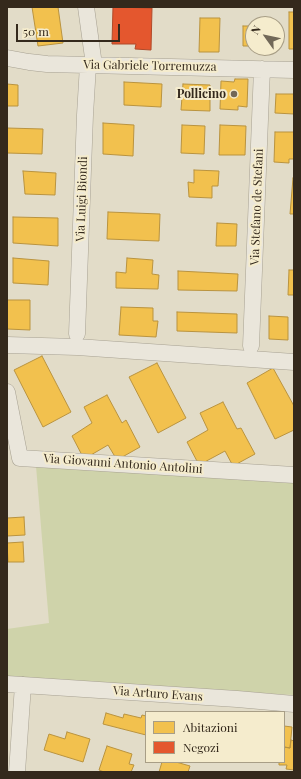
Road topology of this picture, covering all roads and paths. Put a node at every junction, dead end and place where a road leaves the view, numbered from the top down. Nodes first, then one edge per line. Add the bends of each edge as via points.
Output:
1 (86, 7) edge
2 (7, 58) edge
3 (91, 65) junction
4 (262, 69) junction
5 (294, 70) edge
6 (77, 334) dead end
7 (7, 345) edge
8 (251, 346) dead end
9 (294, 362) edge
10 (7, 392) edge
11 (294, 475) edge
12 (15, 684) edge
13 (294, 704) edge
14 (17, 772) edge

1 - 3 street, Via Luigi Biondi
2 - 3 street, Via Gabriele Torremuzza via 37,63
3 - 4 street, Via Gabriele Torremuzza
3 - 6 street, Via Luigi Biondi via 85,115
4 - 5 street, Via Gabriele Torremuzza
4 - 8 street, Via Stefano de Stefani
7 - 9 street via 77,347
10 - 11 street, Via Giovanni Antonio Antolini via 20,458
12 - 13 street, Via Arturo Evans
12 - 14 street

